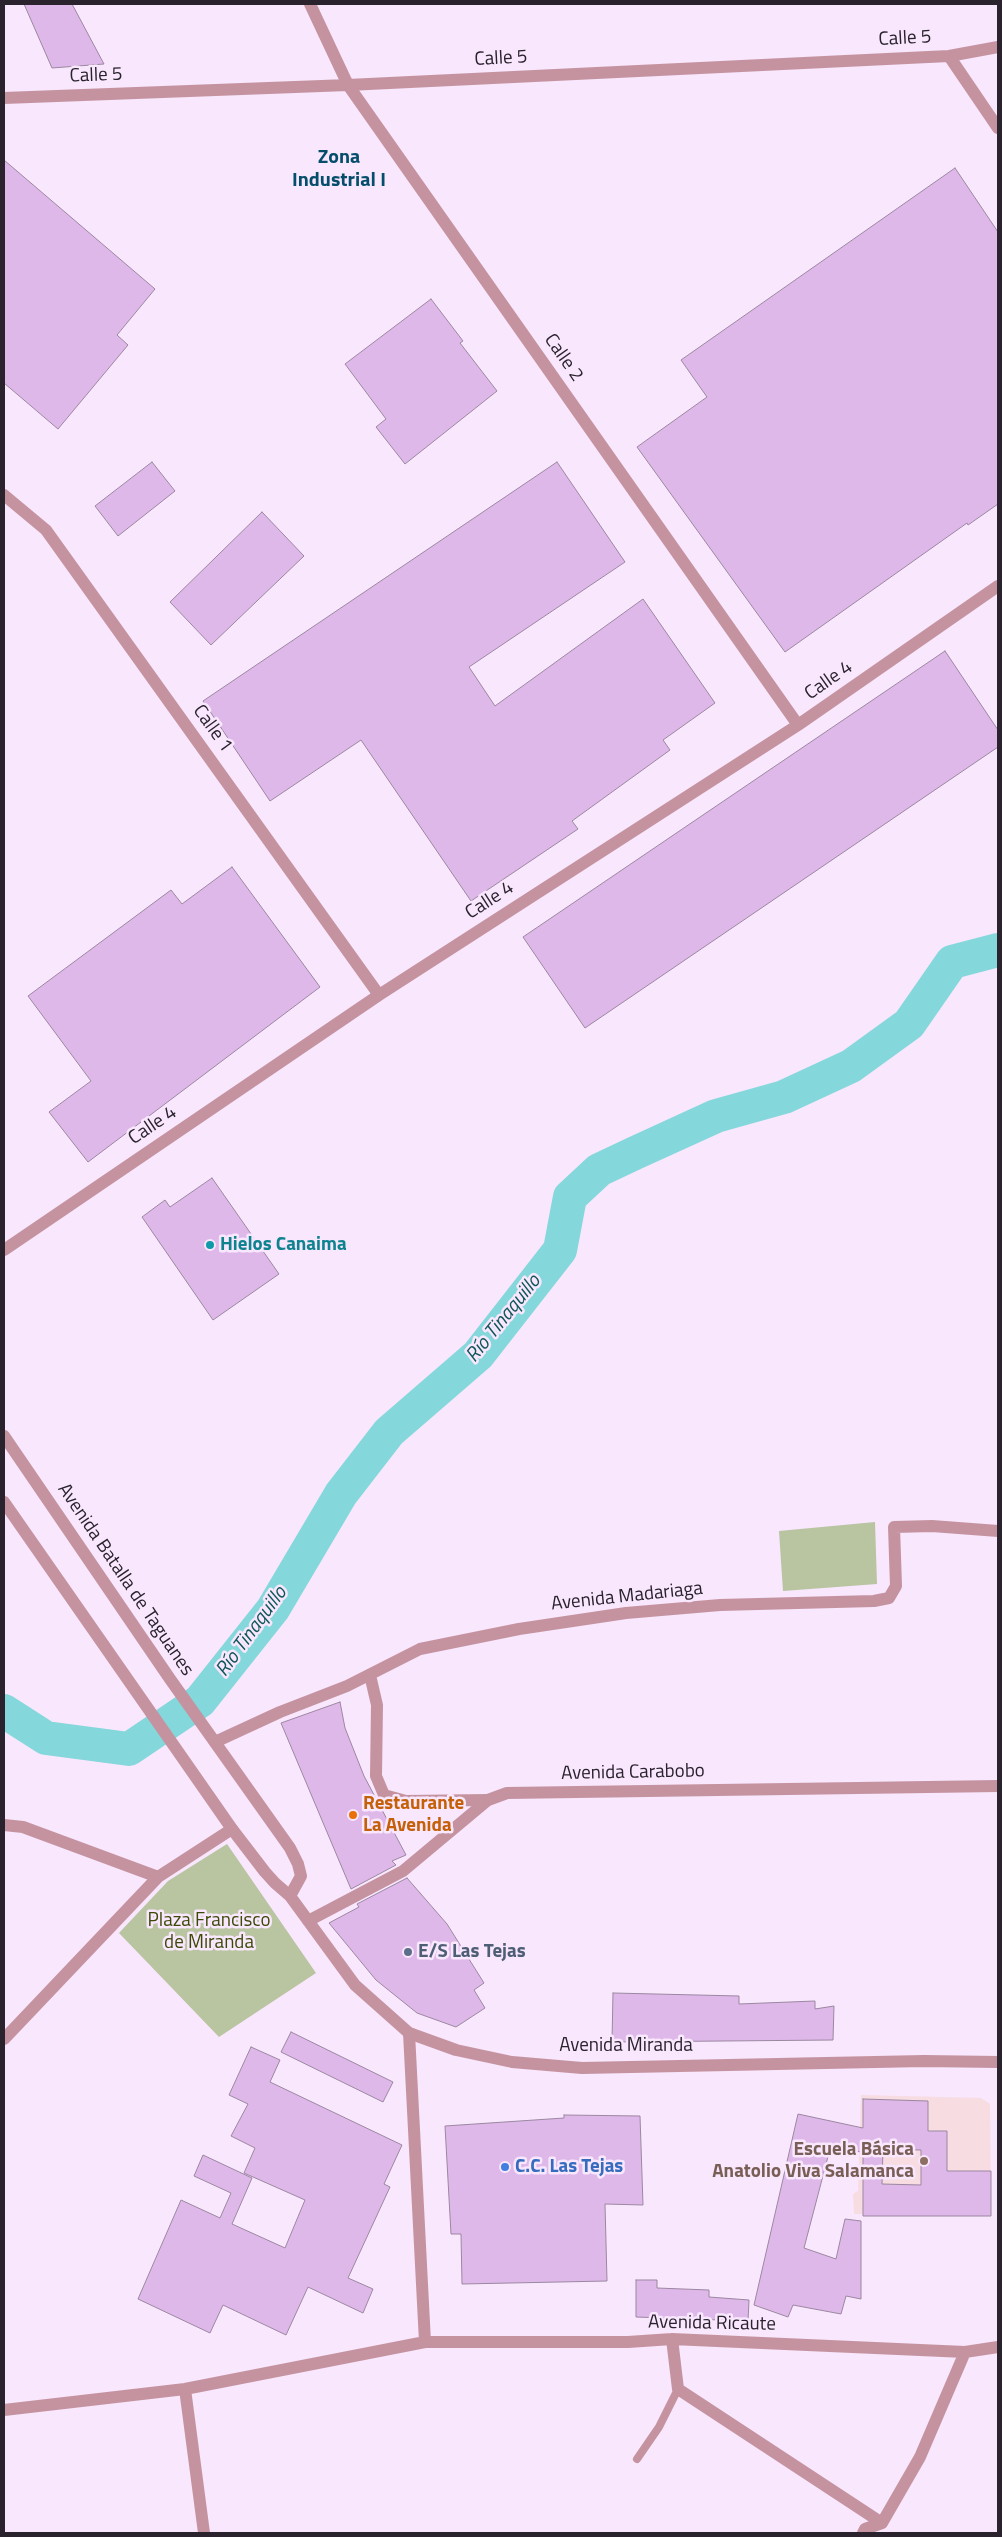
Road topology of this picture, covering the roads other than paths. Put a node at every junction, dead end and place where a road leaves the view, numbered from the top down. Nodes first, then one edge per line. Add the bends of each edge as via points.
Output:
1 (310, 4) edge
2 (998, 47) edge
3 (949, 56) junction
4 (348, 85) junction
5 (4, 98) edge
6 (998, 128) edge
7 (4, 494) edge
8 (998, 586) edge
9 (798, 725) junction
10 (379, 995) junction
11 (4, 1250) edge
12 (4, 1436) edge
13 (4, 1502) edge
14 (998, 1531) edge
15 (370, 1675) junction
16 (215, 1742) junction
17 (998, 1786) edge
18 (488, 1800) junction
19 (4, 1825) edge
20 (232, 1829) junction
21 (158, 1877) junction
22 (290, 1896) junction
23 (308, 1921) junction
24 (409, 2033) junction
25 (4, 2039) edge
26 (998, 2062) edge
27 (672, 2339) junction
28 (425, 2342) junction
29 (998, 2347) edge
30 (965, 2352) junction
31 (185, 2389) junction
32 (678, 2389) junction
33 (4, 2410) edge
34 (637, 2459) dead end
35 (882, 2524) junction
36 (867, 2532) edge
37 (204, 2533) edge

1 - 4 street, Calle 2
2 - 3 street, Calle 5
3 - 4 street, Calle 5
3 - 6 street
4 - 5 street, Calle 5
4 - 9 street, Calle 2
7 - 10 street, Calle 1 via 46,530
8 - 9 street, Calle 4
9 - 10 street, Calle 4
10 - 11 street, Calle 4
12 - 16 street, Avenida Batalla de Taguanes
13 - 20 street
14 - 15 street, Avenida Madariaga via 894,1527 896,1586 889,1598 720,1605 626,1613 519,1629 420,1649
15 - 16 street, Avenida Madariaga
15 - 18 street via 376,1705 376,1776 384,1795 406,1801
16 - 22 street, Avenida Batalla de Taguanes via 298,1864 301,1876
17 - 18 street, Avenida Carabobo via 507,1793
18 - 23 street, Avenida Carabobo via 403,1871
19 - 21 street via 22,1827
20 - 21 street
20 - 22 street via 274,1883
21 - 25 street
22 - 23 street
23 - 24 street, Avenida Miranda via 355,1985
24 - 26 street, Avenida Miranda via 456,2050 512,2062 582,2068 924,2060
24 - 28 street
27 - 28 street, Avenida Ricaute
27 - 30 street, Avenida Ricaute
27 - 32 street
28 - 31 street, Avenida Ricaute
29 - 30 street, Avenida Ricaute
30 - 35 street via 920,2457
31 - 33 street, Avenida Ricaute
31 - 37 street
32 - 34 lane via 659,2427
32 - 35 street
35 - 36 street

